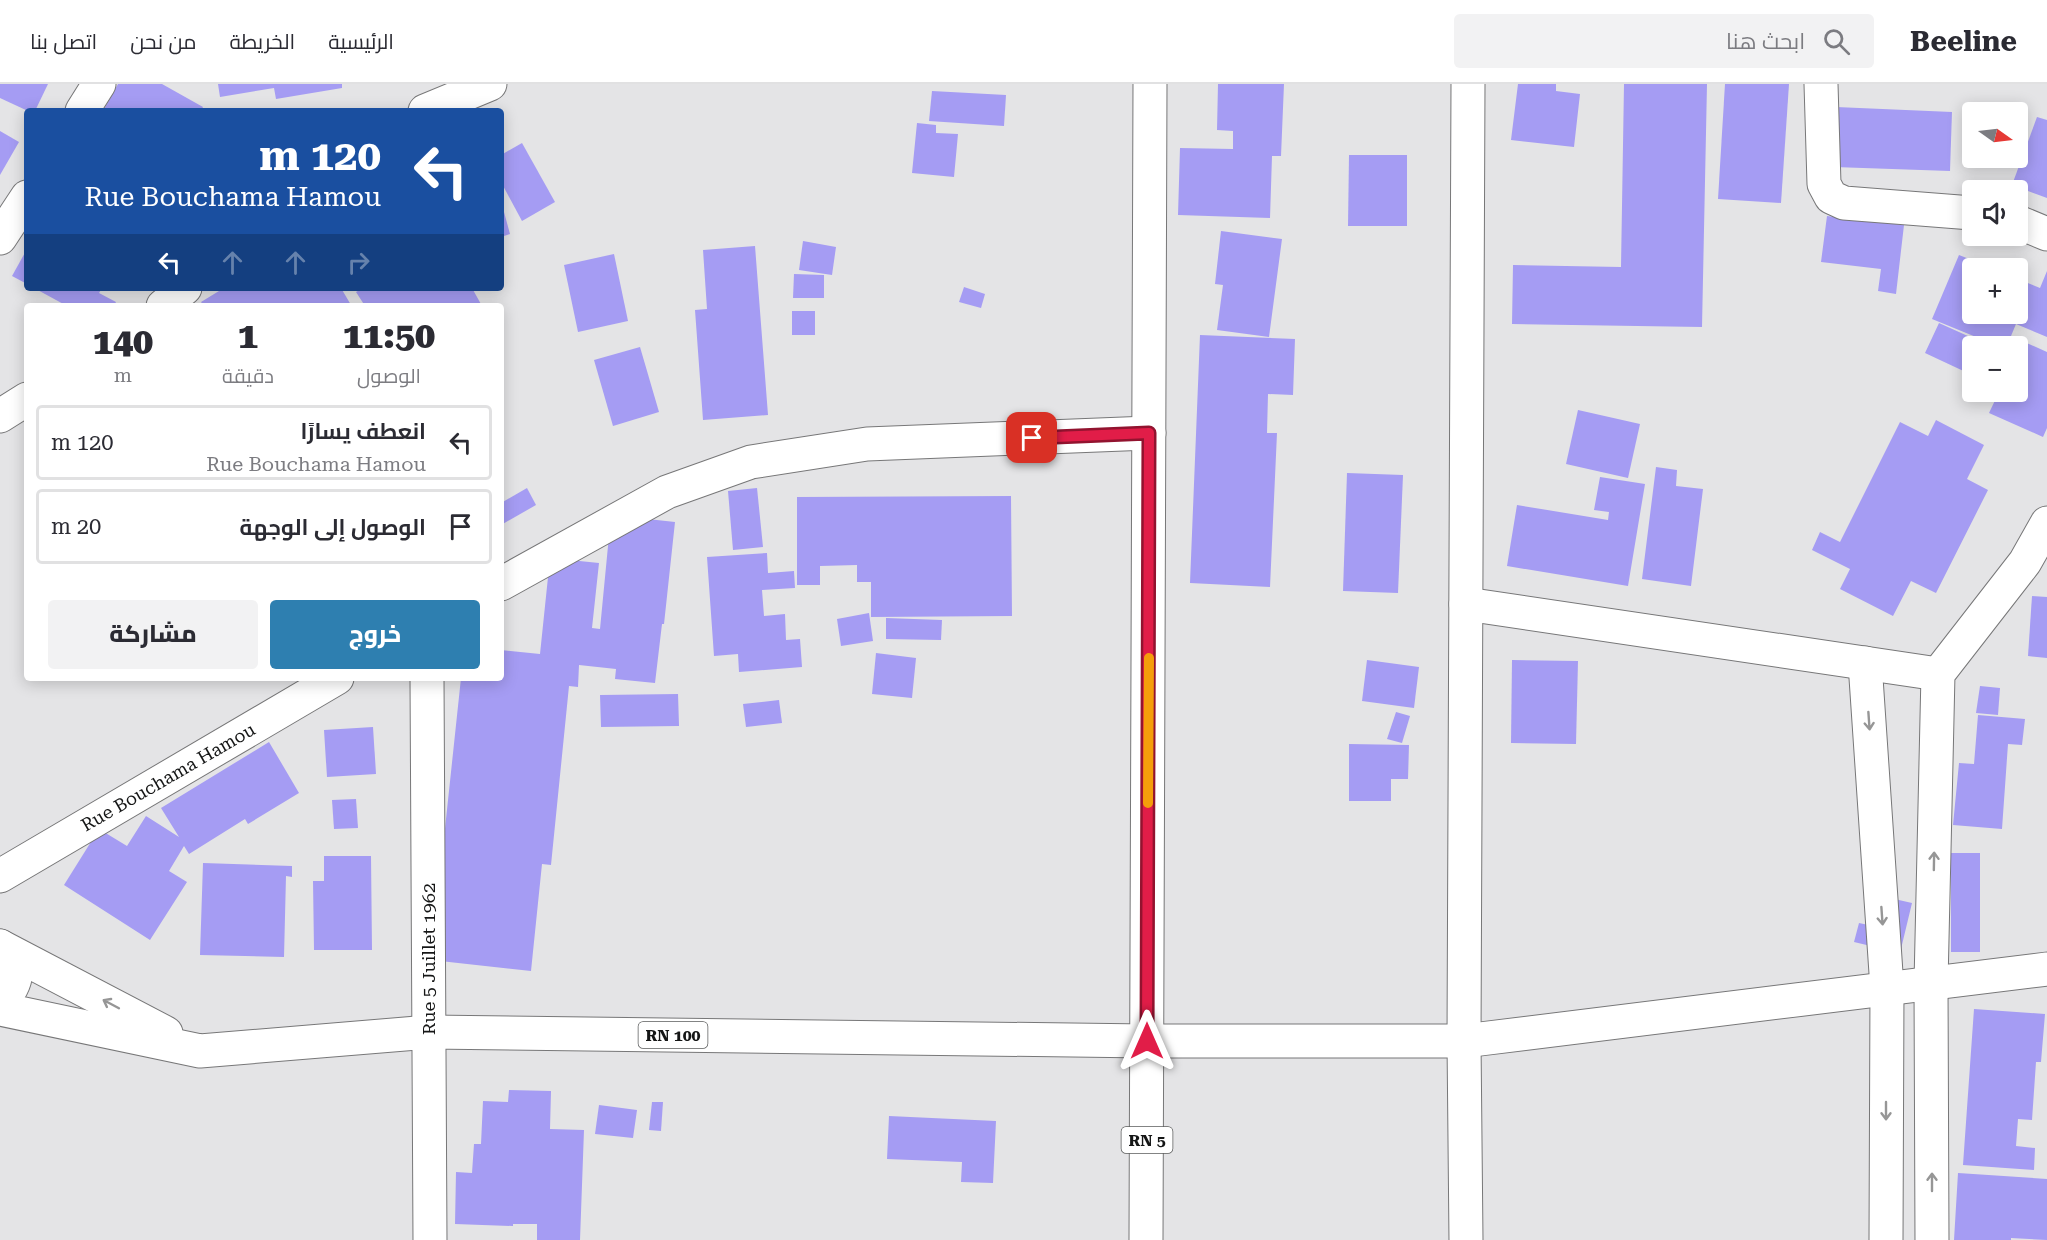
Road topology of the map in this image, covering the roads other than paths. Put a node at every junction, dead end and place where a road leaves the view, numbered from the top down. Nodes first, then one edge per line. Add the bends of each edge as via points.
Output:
1 (99, 84) edge
2 (490, 84) edge
3 (1150, 84) edge
4 (1468, 84) edge
5 (1821, 84) edge
6 (84, 108) edge
7 (431, 108) edge
8 (24, 201) edge
9 (1962, 212) edge
10 (2028, 226) edge
11 (2047, 234) edge
12 (0, 238) edge
13 (181, 291) edge
14 (167, 303) edge
15 (24, 401) edge
16 (0, 416) edge
17 (1149, 433) junction
18 (2047, 523) edge
19 (504, 582) edge
20 (1466, 604) junction
21 (1865, 663) junction
22 (1938, 674) junction
23 (332, 681) edge
24 (427, 681) edge
25 (0, 876) edge
26 (0, 946) edge
27 (2047, 969) edge
28 (1931, 983) junction
29 (1887, 988) junction
30 (0, 1002) edge
31 (0, 1009) edge
32 (429, 1032) junction
33 (1147, 1041) junction
34 (1464, 1041) junction
35 (200, 1051) junction
36 (430, 1240) edge
37 (1146, 1240) edge
38 (1466, 1240) edge
39 (1886, 1240) edge
40 (1932, 1240) edge

1 - 6 street
2 - 7 street
3 - 17 street, RN 5
4 - 20 street
5 - 9 street via 1824,183 1831,197 1844,203
8 - 12 street
10 - 11 street
13 - 14 street
15 - 16 street
17 - 19 street via 867,444 751,462 667,492
17 - 33 street, RN 5
18 - 22 street via 2025,562
20 - 21 street
20 - 34 street
21 - 22 street
21 -> 29 street
28 -> 22 street
23 - 25 street, Rue Bouchama Hamou
24 - 32 street, Rue 5 Juillet 1962
26 - 30 street via 14,959 16,971 11,991
35 -> 26 street
27 - 28 street
28 - 29 street
40 -> 28 street
29 - 34 street
29 -> 39 street
31 - 35 street
32 - 33 street, RN 100
32 - 35 street, RN 100
32 - 36 street, Rue 5 Juillet 1962
33 - 34 street
33 - 37 street, RN 5
34 - 38 street

